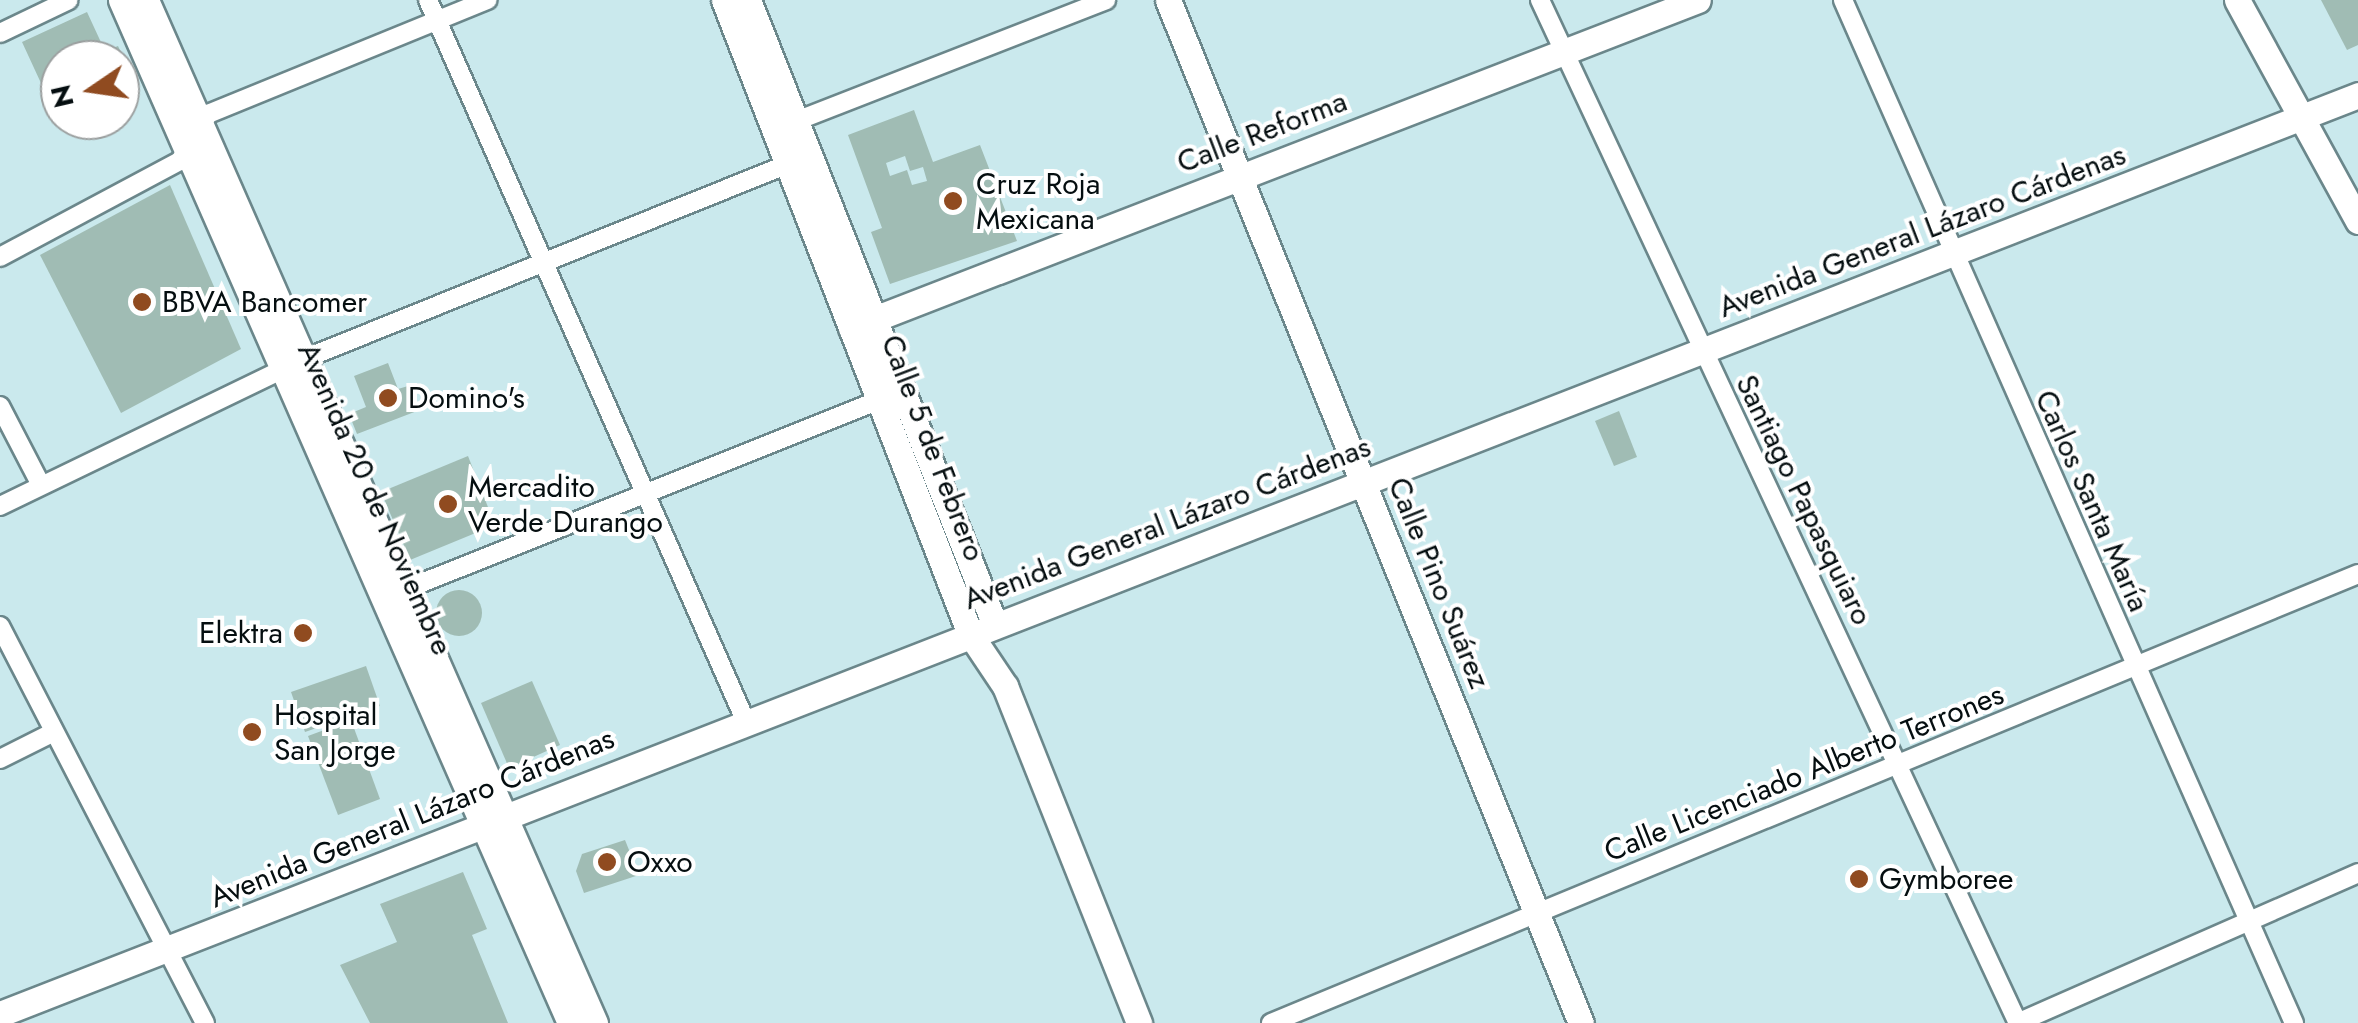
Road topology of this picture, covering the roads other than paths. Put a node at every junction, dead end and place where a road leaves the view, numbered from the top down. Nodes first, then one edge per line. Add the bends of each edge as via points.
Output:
1 (69, 0) edge
2 (120, 0) edge
3 (146, 0) edge
4 (428, 0) edge
5 (488, 0) edge
6 (724, 0) edge
7 (748, 0) edge
8 (1106, 0) edge
9 (1168, 0) edge
10 (1540, 0) edge
11 (1698, 0) edge
12 (1843, 0) edge
13 (2236, 0) edge
14 (437, 20) junction
15 (0, 33) edge
16 (1562, 51) junction
17 (2358, 95) edge
18 (2301, 116) junction
19 (796, 121) junction
20 (199, 122) junction
21 (186, 153) junction
22 (788, 164) junction
23 (1240, 175) junction
24 (2358, 220) edge
25 (1951, 252) junction
26 (0, 257) edge
27 (543, 262) junction
28 (863, 323) junction
29 (1702, 352) junction
30 (293, 364) junction
31 (890, 396) junction
32 (0, 406) edge
33 (1364, 483) junction
34 (41, 485) junction
35 (646, 494) junction
36 (0, 506) edge
37 (2358, 574) edge
38 (404, 590) junction
39 (995, 624) junction
40 (0, 626) edge
41 (970, 634) junction
42 (2135, 666) junction
43 (746, 722) junction
44 (54, 732) junction
45 (0, 759) edge
46 (1899, 764) junction
47 (493, 820) junction
48 (2358, 872) edge
49 (1536, 914) junction
50 (2248, 919) junction
51 (169, 949) junction
52 (0, 1014) edge
53 (206, 1023) edge
54 (570, 1023) edge
55 (595, 1023) edge
56 (1139, 1023) edge
57 (1270, 1023) edge
58 (1581, 1023) edge
59 (2017, 1023) edge
60 (2294, 1023) edge

1 - 15 street
2 - 21 main road, Avenida 20 de Noviembre
3 - 20 main road, Avenida 20 de Noviembre
4 - 14 street
5 - 14 street
6 - 22 main road, Calle 5 de Febrero
7 - 19 main road, Calle 5 de Febrero
8 - 19 street
9 - 23 main road, Calle Pino Suárez
10 - 16 street, Santiago Papasquiaro
11 - 16 main road, Calle Reforma
12 - 25 street, Carlos Santa María
13 - 18 main road
14 - 20 street
14 - 27 street
16 - 23 main road, Calle Reforma
16 - 29 street, Santiago Papasquiaro
17 - 18 main road, Avenida General Lázaro Cárdenas
18 - 24 main road
18 - 25 main road, Avenida General Lázaro Cárdenas
19 - 28 main road, Calle 5 de Febrero
20 - 21 street
20 - 30 main road, Avenida 20 de Noviembre
21 - 26 street
21 - 30 main road, Avenida 20 de Noviembre
22 - 27 street
22 - 28 main road, Calle 5 de Febrero
23 - 28 main road, Calle Reforma
23 - 33 main road, Calle Pino Suárez
25 - 29 main road, Avenida General Lázaro Cárdenas
25 - 42 street, Carlos Santa María
27 - 30 street
27 - 35 street
28 - 31 main road, Calle 5 de Febrero
29 - 33 main road, Avenida General Lázaro Cárdenas
29 - 46 street, Santiago Papasquiaro
30 - 34 street
30 - 38 main road, Avenida 20 de Noviembre
30 - 47 main road, Avenida 20 de Noviembre
31 - 35 street
31 - 39 main road, Calle 5 de Febrero
31 - 41 main road, Calle 5 de Febrero
32 - 34 street
33 - 39 main road, Avenida General Lázaro Cárdenas
33 - 49 main road, Calle Pino Suárez
34 - 36 street
35 - 38 street
35 - 43 street
37 - 42 street, Calle Licenciado Alberto Terrones
38 - 47 main road, Avenida 20 de Noviembre
39 - 41 main road, Avenida General Lázaro Cárdenas
40 - 44 street
41 - 43 main road, Avenida General Lázaro Cárdenas
41 - 56 main road, Calle 5 de Febrero via 1005,686
42 - 46 street, Calle Licenciado Alberto Terrones
42 - 50 street, Carlos Santa María
43 - 47 main road, Avenida General Lázaro Cárdenas
44 - 45 street
44 - 51 street
46 - 49 street, Calle Licenciado Alberto Terrones
46 - 59 street, Santiago Papasquiaro
47 - 51 main road, Avenida General Lázaro Cárdenas
47 - 54 main road, Avenida 20 de Noviembre
47 - 55 main road, Avenida 20 de Noviembre
48 - 50 street
49 - 57 street, Calle Licenciado Alberto Terrones
49 - 58 main road, Calle Pino Suárez
50 - 59 street
50 - 60 street, Carlos Santa María
51 - 52 main road, Avenida General Lázaro Cárdenas
51 - 53 street

